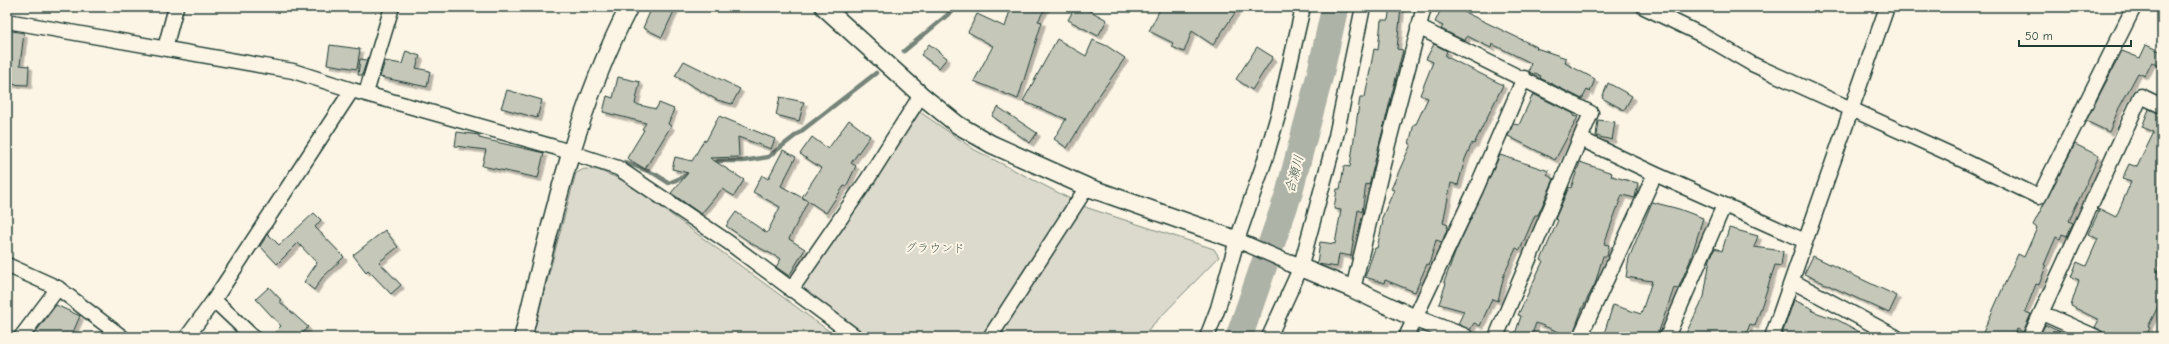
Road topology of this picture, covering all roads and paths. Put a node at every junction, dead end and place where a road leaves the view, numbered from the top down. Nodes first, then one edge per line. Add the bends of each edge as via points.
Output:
1 (176, 7) edge
2 (392, 7) edge
3 (629, 7) edge
4 (824, 7) edge
5 (1303, 7) edge
6 (1363, 7) edge
7 (1424, 7) edge
8 (1644, 7) edge
9 (1887, 7) edge
10 (2134, 7) edge
11 (7, 21) edge
12 (1418, 27) junction
13 (165, 48) junction
14 (1524, 78) junction
15 (359, 91) junction
16 (921, 95) junction
17 (2162, 106) edge
18 (1852, 109) junction
19 (1581, 139) junction
20 (571, 154) junction
21 (1655, 174) junction
22 (1087, 187) junction
23 (1724, 205) junction
24 (1237, 240) junction
25 (1805, 241) junction
26 (7, 265) edge
27 (1295, 266) junction
28 (1792, 281) junction
29 (58, 288) junction
30 (1353, 289) junction
31 (791, 290) junction
32 (214, 300) junction
33 (2042, 313) junction
34 (1414, 318) junction
35 (21, 337) edge
36 (122, 337) edge
37 (187, 337) edge
38 (253, 337) edge
39 (523, 337) edge
40 (856, 337) edge
41 (990, 337) edge
42 (1207, 337) edge
43 (1269, 337) edge
44 (1406, 337) edge
45 (1464, 337) edge
46 (1496, 337) edge
47 (1580, 337) edge
48 (1667, 337) edge
49 (1772, 337) edge
50 (1896, 337) edge
51 (2030, 337) edge
52 (2096, 337) edge

1 - 13 street
2 - 15 street
3 - 20 street via 609,45
4 - 16 street
5 - 24 street via 1279,112
6 - 27 street via 1336,136
7 - 12 street
8 - 18 street via 1702,35 1752,64
9 - 18 street
10 - 18 street via 2039,197
11 - 13 street
12 - 14 street
12 - 30 street
13 - 15 street via 293,71
14 - 19 street via 1591,113
14 - 34 street via 1476,189
15 - 20 street
15 - 32 street
16 - 22 street via 958,125 991,144
16 - 31 street via 867,180
17 - 33 street via 2141,96
18 - 25 street
19 - 21 street
19 - 46 street
20 - 31 street via 618,168 728,242
20 - 39 street
21 - 23 street
21 - 47 street
22 - 24 street
22 - 41 street
23 - 25 street
23 - 48 street
24 - 27 street
24 - 42 street
25 - 28 street
26 - 29 street
27 - 30 street
27 - 43 street
28 - 49 street
28 - 50 street
29 - 35 street
29 - 36 street
30 - 34 street
31 - 40 street
32 - 37 street
32 - 38 street
33 - 51 street
33 - 52 street
34 - 44 street
34 - 45 street

